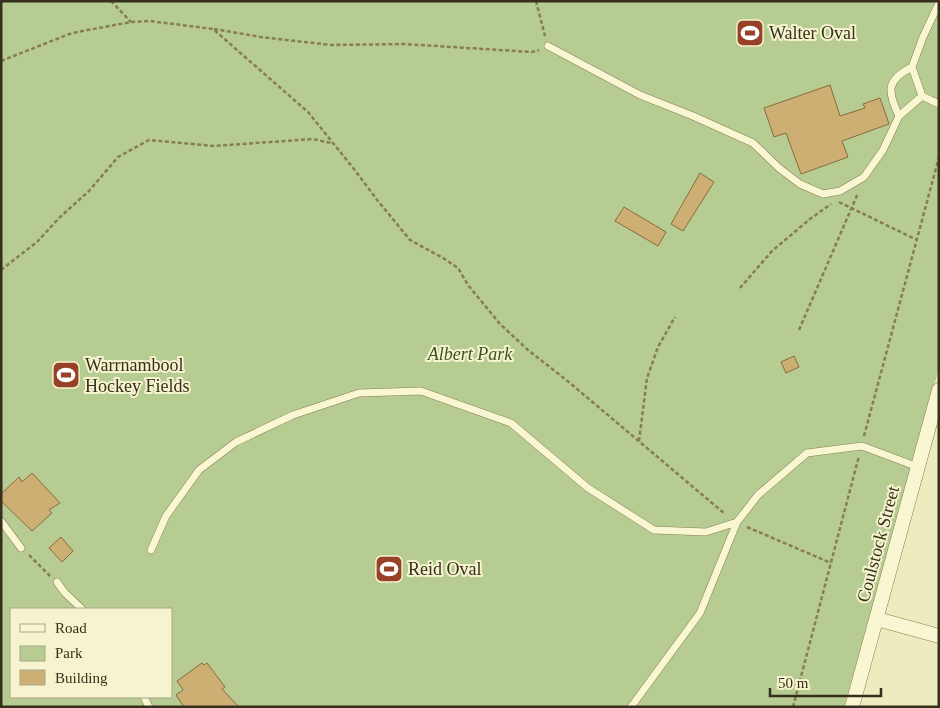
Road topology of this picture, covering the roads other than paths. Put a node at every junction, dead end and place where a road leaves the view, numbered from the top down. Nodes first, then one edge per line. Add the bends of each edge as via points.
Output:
1 (939, 3) edge
2 (548, 46) road end
3 (912, 66) junction
4 (922, 96) junction
5 (939, 104) edge
6 (900, 116) junction
7 (939, 390) edge
8 (918, 467) junction
9 (1, 521) edge
10 (737, 522) junction
11 (21, 548) road end
12 (151, 550) dead end
13 (57, 582) road end
14 (81, 608) edge
15 (877, 619) junction
16 (939, 636) edge
17 (631, 707) edge
18 (852, 707) edge

1 - 3 lane
2 - 6 lane via 640,95 754,143 800,184 823,194 840,191 864,177 883,150
3 - 4 lane
3 - 6 lane via 901,72 891,86 893,102
4 - 5 lane
4 - 6 lane
7 - 8 street, Coulstock Street
8 - 10 lane via 862,446 807,453 758,495
8 - 15 street, Coulstock Street
9 - 11 lane
10 - 12 lane via 706,532 654,530 588,488 511,423 421,391 359,393 292,415 236,442 199,470 166,516
10 - 17 lane via 700,613
13 - 14 lane
15 - 16 street
15 - 18 street, Coulstock Street

